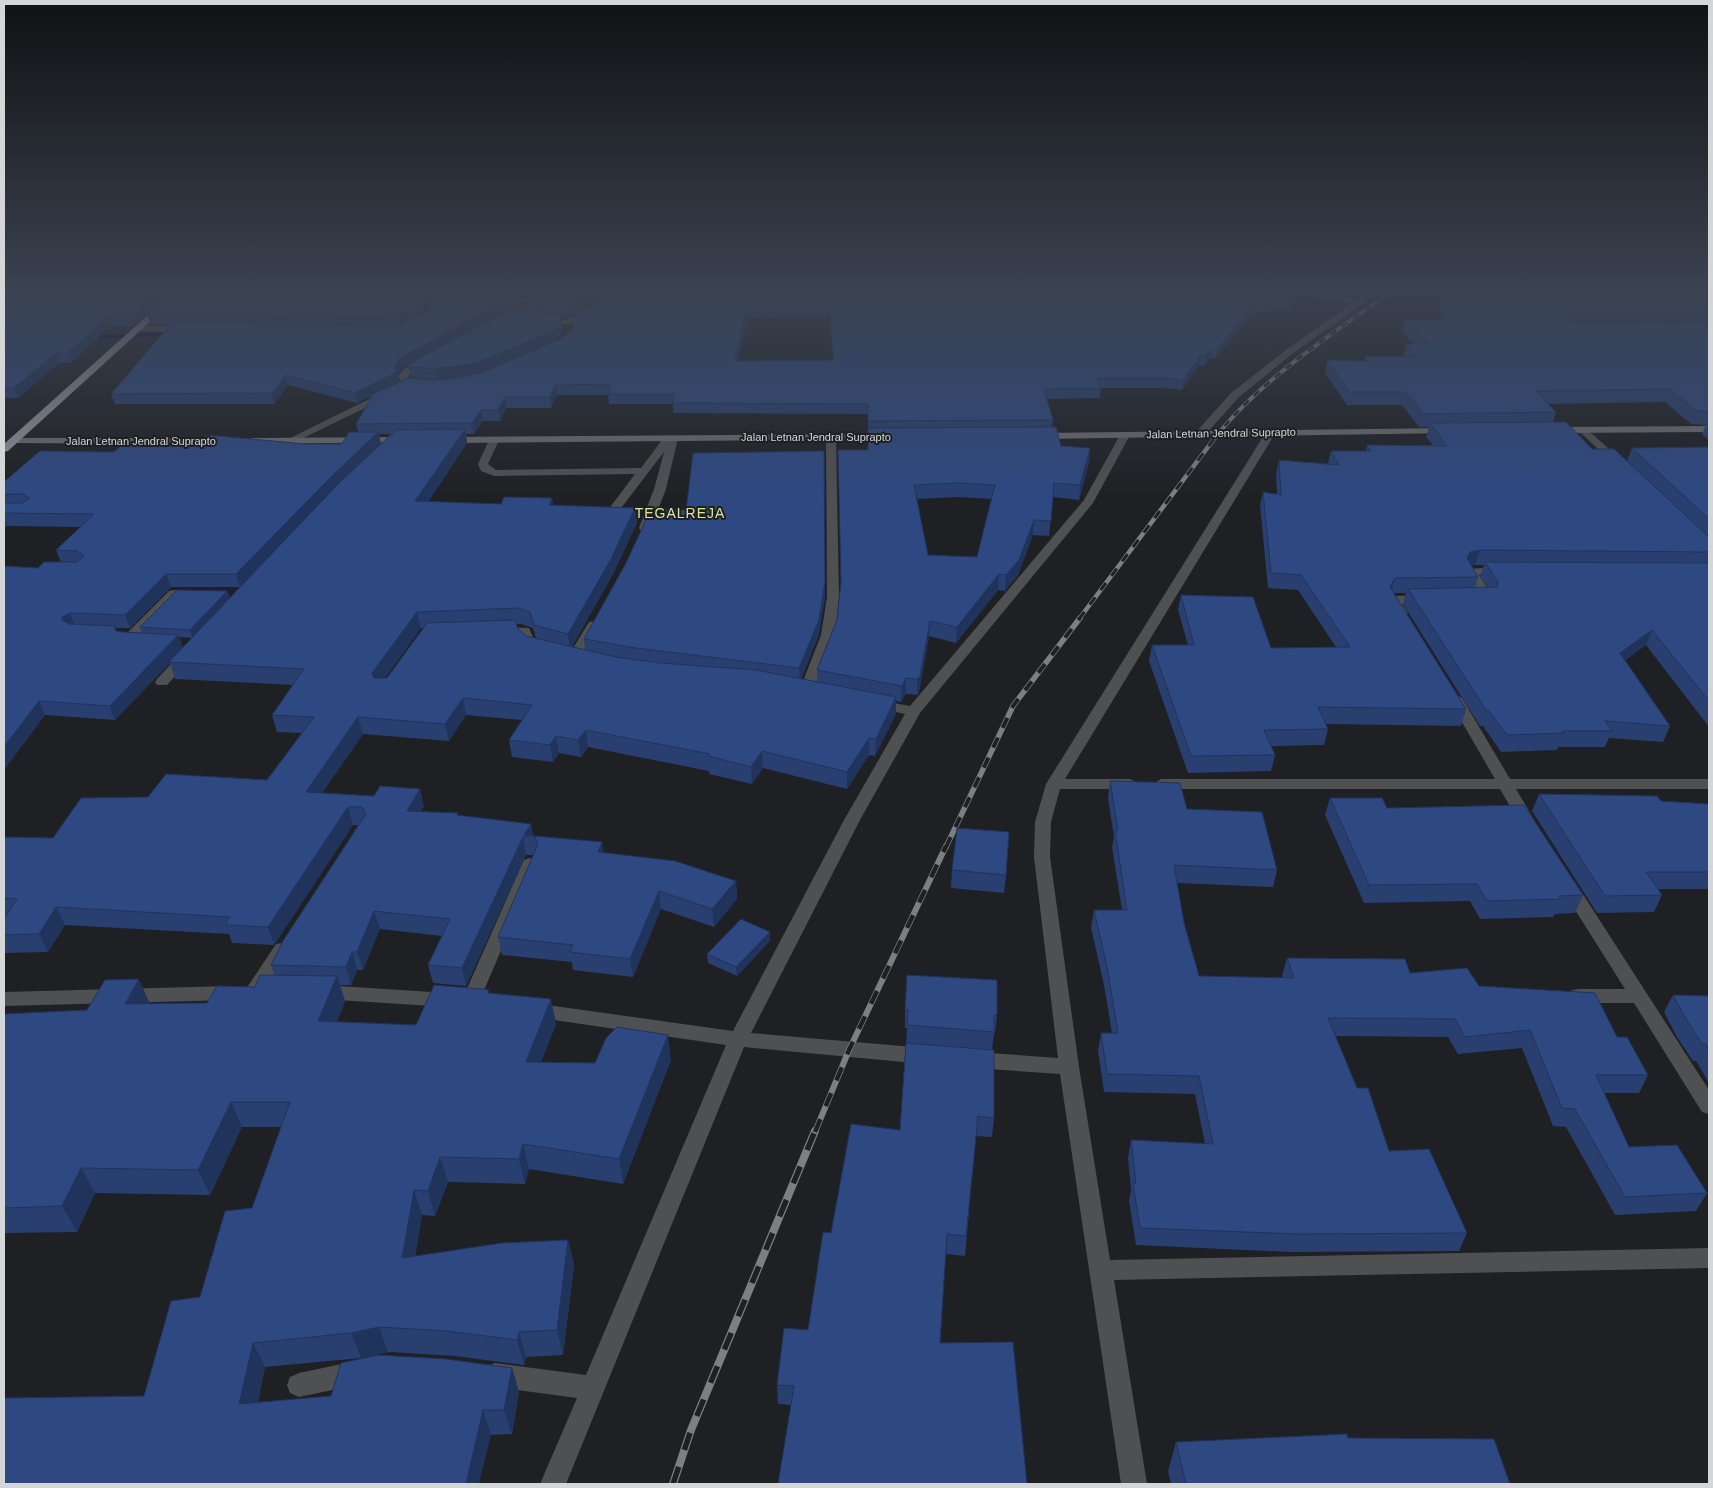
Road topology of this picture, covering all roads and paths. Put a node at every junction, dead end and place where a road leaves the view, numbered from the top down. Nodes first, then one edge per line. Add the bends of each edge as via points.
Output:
1 (103, 359) edge
2 (428, 359) edge
3 (1279, 359) edge
4 (1709, 429) edge
5 (1545, 430) edge
6 (1584, 430) junction
7 (1457, 431) edge
8 (1271, 432) junction
9 (1200, 434) junction
10 (899, 436) edge
11 (1027, 436) edge
12 (1126, 436) junction
13 (830, 437) junction
14 (671, 438) junction
15 (394, 440) junction
16 (414, 440) edge
17 (434, 440) edge
18 (494, 440) junction
19 (8, 441) edge
20 (289, 441) junction
21 (4, 449) edge
22 (383, 451) edge
23 (1626, 469) edge
24 (645, 471) junction
25 (611, 514) edge
26 (641, 538) edge
27 (1514, 571) edge
28 (186, 592) edge
29 (1440, 599) edge
30 (1466, 599) edge
31 (599, 617) edge
32 (1408, 625) edge
33 (486, 631) edge
34 (113, 633) edge
35 (132, 634) junction
36 (154, 642) edge
37 (192, 650) edge
38 (162, 682) dead end
39 (790, 686) edge
40 (1448, 687) edge
41 (866, 701) edge
42 (914, 711) junction
43 (1503, 783) junction
44 (1054, 784) junction
45 (1709, 784) edge
46 (1540, 840) edge
47 (532, 861) edge
48 (1560, 873) edge
49 (292, 935) edge
50 (301, 992) edge
51 (1559, 996) edge
52 (1638, 996) junction
53 (4, 999) edge
54 (517, 1008) edge
55 (738, 1039) junction
56 (1068, 1067) junction
57 (1709, 1106) edge
58 (1709, 1258) edge
59 (1100, 1270) junction
60 (379, 1368) edge
61 (475, 1373) edge
62 (299, 1385) dead end
63 (593, 1388) junction
64 (553, 1484) edge
65 (1134, 1484) edge

1 - 19 highway
2 - 20 street via 403,376 404,380 414,384
3 - 9 street via 1234,395
4 - 6 main road
5 - 6 main road
6 - 23 street
7 - 8 main road, Jalan Letnan Jendral Suprapto
8 - 9 main road, Jalan Letnan Jendral Suprapto
8 - 44 street
9 - 12 main road, Jalan Letnan Jendral Suprapto
10 - 13 main road, Jalan Letnan Jendral Suprapto
11 - 12 main road, Jalan Letnan Jendral Suprapto
12 - 42 street via 1089,500
13 - 14 main road, Jalan Letnan Jendral Suprapto
13 - 39 street via 834,597 828,635 812,690
14 - 18 main road, Jalan Letnan Jendral Suprapto
14 - 24 street
14 - 26 street via 660,489
15 - 16 main road, Jalan Letnan Jendral Suprapto
15 - 20 main road, Jalan Letnan Jendral Suprapto
15 - 22 street
17 - 18 main road, Jalan Letnan Jendral Suprapto
18 - 24 street via 483,464 484,469 494,473
19 - 20 main road, Jalan Letnan Jendral Suprapto
19 - 21 highway
24 - 25 street
27 - 30 street via 1470,572 1486,598
28 - 35 street via 176,592
29 - 32 street via 1394,600
31 - 33 street via 581,660 529,644 524,631
34 - 35 street
35 - 36 street via 128,640
37 - 38 street
40 - 43 street
41 - 42 street
42 - 55 street via 852,820
43 - 44 street
43 - 45 street
43 - 46 street
44 - 56 street via 1043,822 1042,857
47 - 50 street via 479,1004 391,995
48 - 52 street
49 - 53 street via 264,992
51 - 52 street
52 - 57 street
54 - 55 street
55 - 56 street
55 - 63 street
56 - 59 street
58 - 59 street
59 - 65 street
60 - 62 street
61 - 63 street
63 - 64 street

